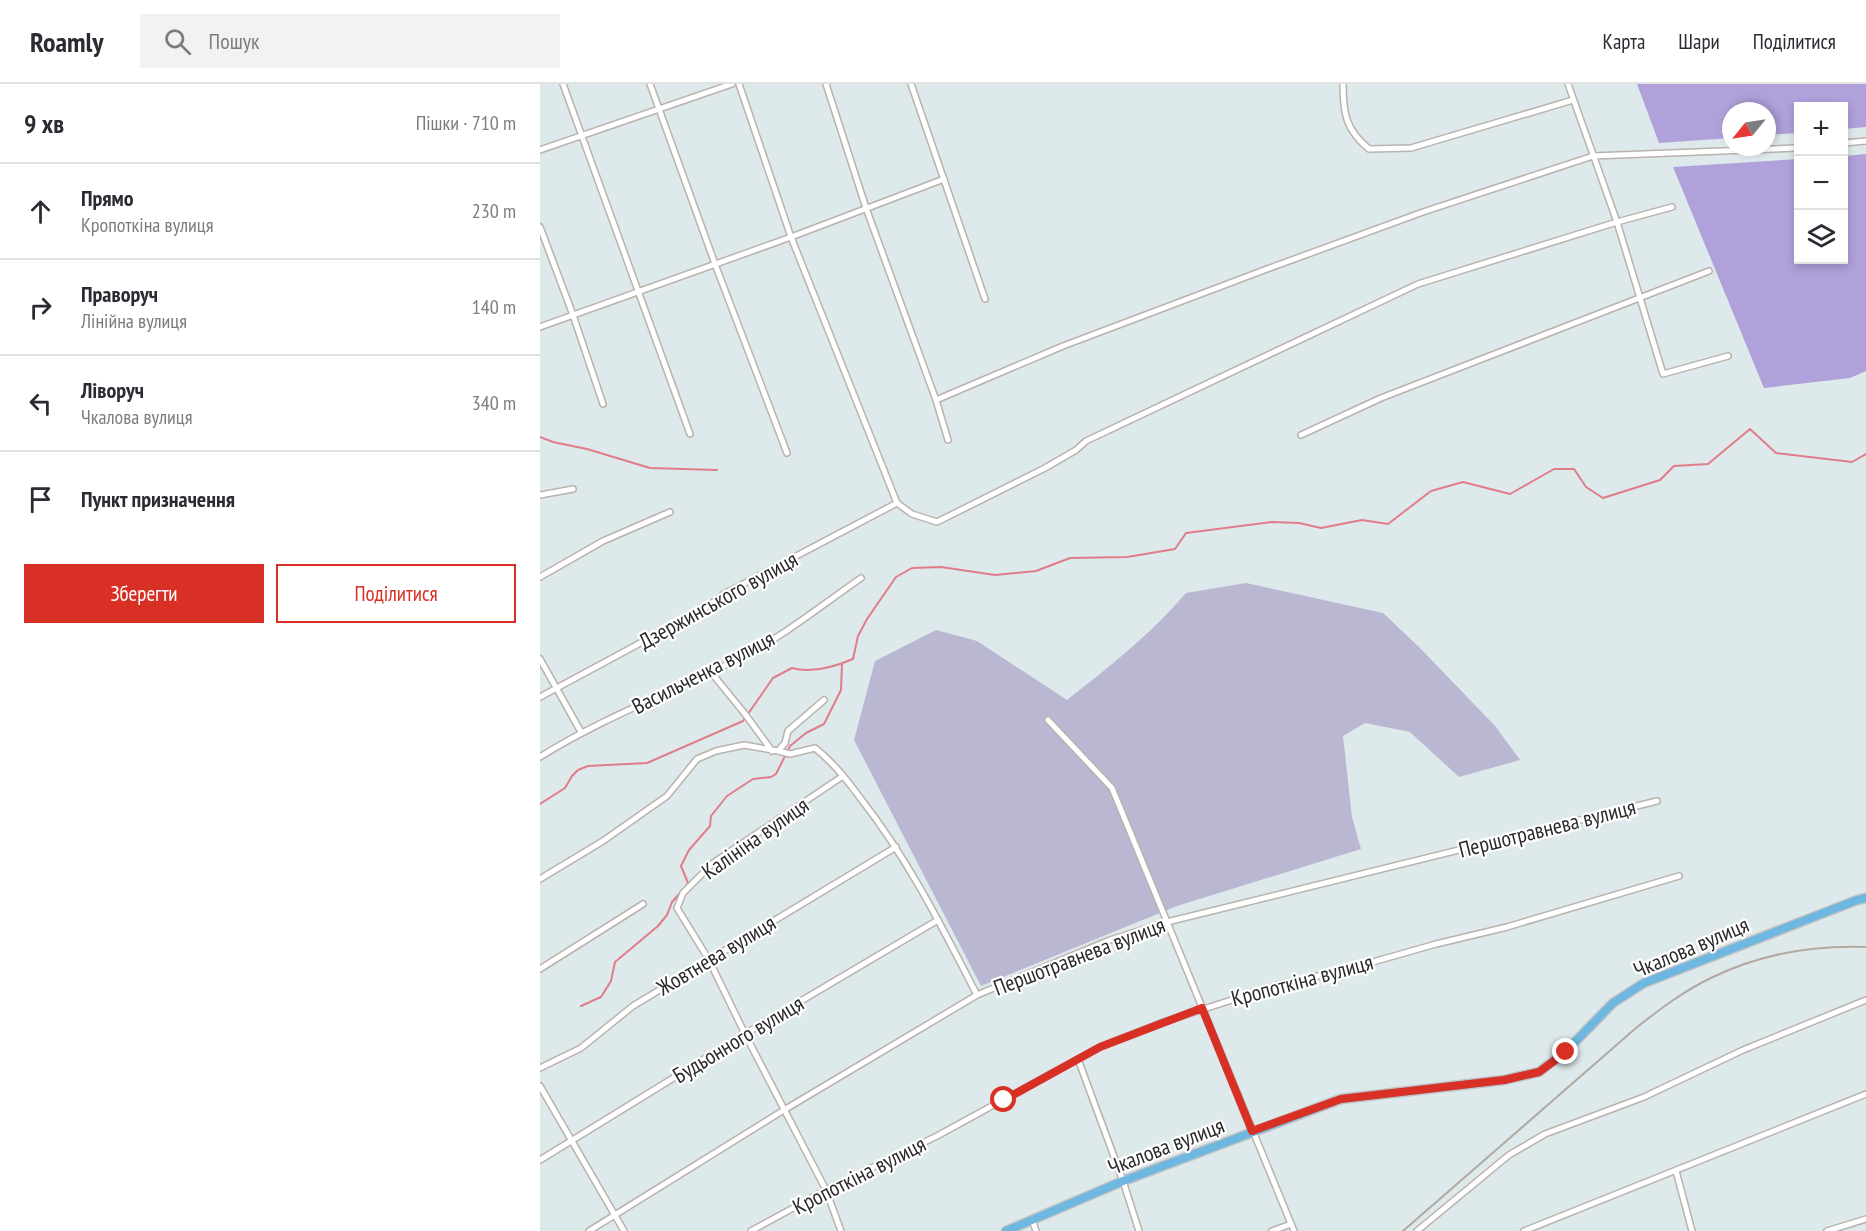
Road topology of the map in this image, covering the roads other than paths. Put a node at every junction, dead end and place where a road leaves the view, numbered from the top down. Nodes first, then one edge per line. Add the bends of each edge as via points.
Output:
1 (563, 84) edge
2 (650, 84) edge
3 (732, 84) edge
4 (739, 84) edge
5 (826, 84) edge
6 (911, 84) edge
7 (1343, 84) edge
8 (1568, 84) edge
9 (1573, 100) junction
10 (659, 110) junction
11 (582, 137) junction
12 (1866, 141) edge
13 (1848, 143) edge
14 (1794, 148) edge
15 (540, 150) edge
16 (1593, 156) junction
17 (944, 179) junction
18 (1672, 207) dead end
19 (866, 208) junction
20 (1617, 222) junction
21 (540, 227) edge
22 (791, 237) junction
23 (715, 264) junction
24 (1709, 271) dead end
25 (639, 292) junction
26 (1639, 297) junction
27 (984, 299) dead end
28 (573, 315) junction
29 (540, 327) edge
30 (1728, 356) dead end
31 (936, 399) junction
32 (603, 404) dead end
33 (690, 434) dead end
34 (1301, 435) dead end
35 (948, 440) dead end
36 (787, 453) dead end
37 (573, 489) dead end
38 (540, 495) edge
39 (897, 503) junction
40 (670, 512) dead end
41 (540, 577) edge
42 (861, 578) dead end
43 (540, 659) edge
44 (710, 671) junction
45 (557, 688) junction
46 (540, 697) edge
47 (824, 700) dead end
48 (1048, 720) dead end
49 (581, 732) junction
50 (781, 752) junction
51 (540, 756) edge
52 (843, 776) junction
53 (1657, 801) dead end
54 (896, 848) junction
55 (1679, 876) dead end
56 (540, 879) edge
57 (1866, 898) edge
58 (643, 904) dead end
59 (938, 920) junction
60 (1167, 922) junction
61 (709, 960) junction
62 (540, 969) edge
63 (977, 995) junction
64 (1866, 1000) edge
65 (1202, 1008) junction
66 (745, 1034) junction
67 (1078, 1059) junction
68 (540, 1068) edge
69 (540, 1086) edge
70 (1866, 1094) edge
71 (784, 1110) junction
72 (1252, 1131) junction
73 (571, 1140) junction
74 (540, 1160) edge
75 (1676, 1171) junction
76 (1123, 1181) junction
77 (826, 1190) junction
78 (615, 1216) junction
79 (1032, 1219) junction
80 (1866, 1219) edge
81 (1291, 1224) junction
82 (589, 1231) edge
83 (624, 1231) edge
84 (751, 1231) edge
85 (841, 1231) edge
86 (1005, 1231) edge
87 (1036, 1231) edge
88 (1139, 1231) edge
89 (1272, 1231) edge
90 (1294, 1231) edge
91 (1417, 1231) edge
92 (1524, 1231) edge
93 (1692, 1231) edge
94 (1827, 1231) edge

1 - 11 street
2 - 10 street
3 - 10 street
4 - 22 street
5 - 19 street
6 - 17 street
7 - 9 street via 1345,116 1355,138 1369,149 1411,148
8 - 9 street
9 - 16 street
10 - 11 street
10 - 23 street
11 - 15 street
11 - 25 street
12 - 13 street
14 - 16 street
16 - 20 street
16 - 31 street via 1278,265 1063,346
17 - 19 street
17 - 27 street
18 - 20 street
19 - 22 street
19 - 31 street
20 - 26 street
20 - 39 street via 1418,284 1086,441 1046,468 937,522 912,514
21 - 28 street
22 - 23 street
22 - 39 street
23 - 25 street
23 - 36 street
24 - 26 street
25 - 28 street
25 - 33 street
26 - 30 street via 1663,374
26 - 34 street via 1381,398
28 - 29 street
28 - 32 street
31 - 35 street
37 - 38 street
39 - 45 street, Дзержинського вулиця
40 - 41 street via 603,542
42 - 44 street, Васильченка вулиця via 769,641
43 - 45 street
44 - 49 street, Васильченка вулиця
44 - 50 street
45 - 46 street, Дзержинського вулиця
45 - 49 street
47 - 50 street via 788,731
48 - 60 street via 1112,788
49 - 51 street, Васильченка вулиця
50 - 52 street via 815,748
50 - 56 street via 744,745 697,759 667,796
52 - 54 street
52 - 61 street, Калініна вулиця via 713,863 684,893 677,908
53 - 60 street, Першотравнева вулиця
54 - 59 street
54 - 61 street, Жовтнева вулиця
55 - 65 street, Кропоткіна вулиця
57 - 72 main road, Чкалова вулиця via 1644,983 1613,1004 1566,1052 1539,1072 1504,1080 1341,1099
58 - 62 street
59 - 63 street
59 - 66 street, Будьонного вулиця
60 - 63 street, Першотравнева вулиця via 1110,940
60 - 65 street
61 - 66 street
61 - 68 street, Жовтнева вулиця via 633,1006 581,1048
63 - 71 street, Першотравнева вулиця
64 - 91 street via 1743,1050 1644,1097 1545,1134 1509,1155
65 - 67 street, Кропоткіна вулиця
65 - 72 street
66 - 71 street
66 - 73 street, Будьонного вулиця
67 - 76 street
67 - 77 street, Кропоткіна вулиця via 937,1136
69 - 73 street
70 - 75 street
71 - 77 street
71 - 78 street, Першотравнева вулиця
72 - 76 main road, Чкалова вулиця
72 - 81 street
73 - 74 street, Будьонного вулиця
73 - 78 street
75 - 92 street
75 - 93 street
76 - 79 main road, Чкалова вулиця
76 - 88 street
77 - 84 street, Кропоткіна вулиця
77 - 85 street
78 - 82 street, Першотравнева вулиця
78 - 83 street
79 - 86 main road, Чкалова вулиця
79 - 87 street
80 - 94 street
81 - 89 street
81 - 90 street

